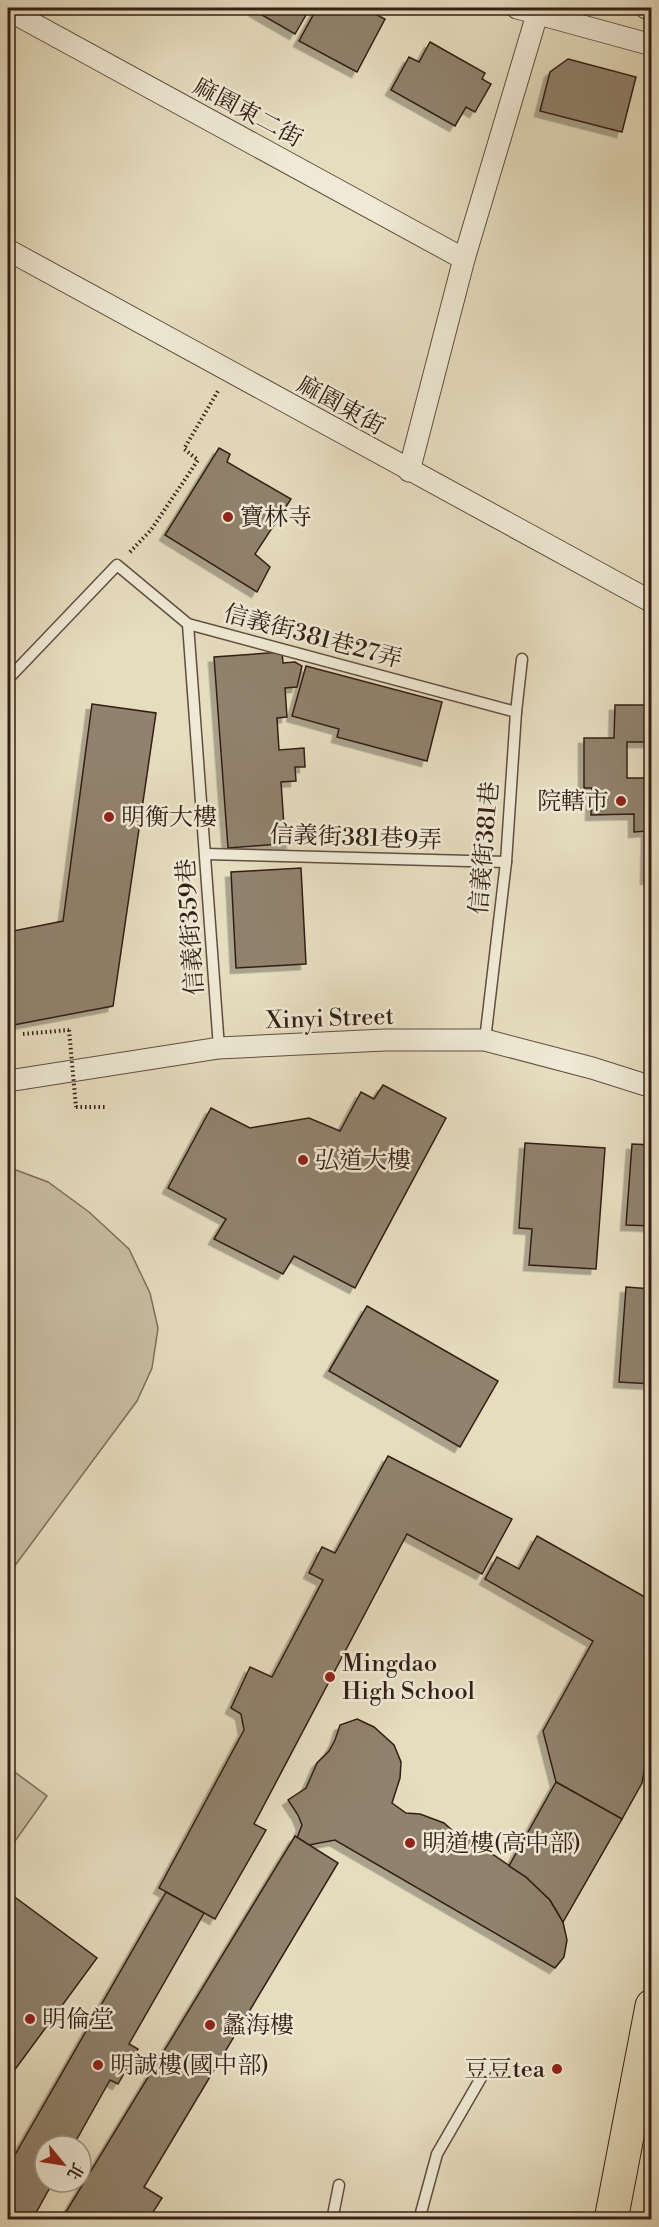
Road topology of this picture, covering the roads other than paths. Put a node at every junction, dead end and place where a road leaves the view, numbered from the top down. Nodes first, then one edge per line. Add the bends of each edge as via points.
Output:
1 (646, 8) edge
2 (651, 9) edge
3 (8, 10) edge
4 (531, 10) edge
5 (651, 45) edge
6 (8, 250) edge
7 (464, 258) junction
8 (409, 471) junction
9 (651, 602) edge
10 (188, 624) junction
11 (522, 658) dead end
12 (8, 680) edge
13 (516, 712) junction
14 (206, 854) junction
15 (506, 862) junction
16 (485, 1040) junction
17 (219, 1048) junction
18 (8, 1081) edge
19 (651, 1087) edge
20 (651, 2006) edge
21 (489, 2064) dead end
22 (339, 2185) dead end
23 (332, 2220) edge
24 (419, 2220) edge
25 (611, 2220) edge

1 - 2 street
3 - 7 street, 麻園東二街
4 - 5 street
4 - 7 street
6 - 8 street, 麻園東街
7 - 8 street
8 - 9 street, 麻園東街
10 - 12 lane, 信義街381巷27弄 via 117,566
10 - 13 lane, 信義街381巷27弄
10 - 14 lane, 信義街359巷
11 - 13 lane, 信義街381巷
13 - 15 lane, 信義街381巷
14 - 15 lane, 信義街381巷9弄
14 - 17 lane, 信義街359巷
15 - 16 lane, 信義街381巷
16 - 17 street, Xinyi Street via 385,1040
16 - 19 street, Xinyi Street
17 - 18 street, Xinyi Street
20 - 25 main road
21 - 24 lane via 437,2154
22 - 23 lane

